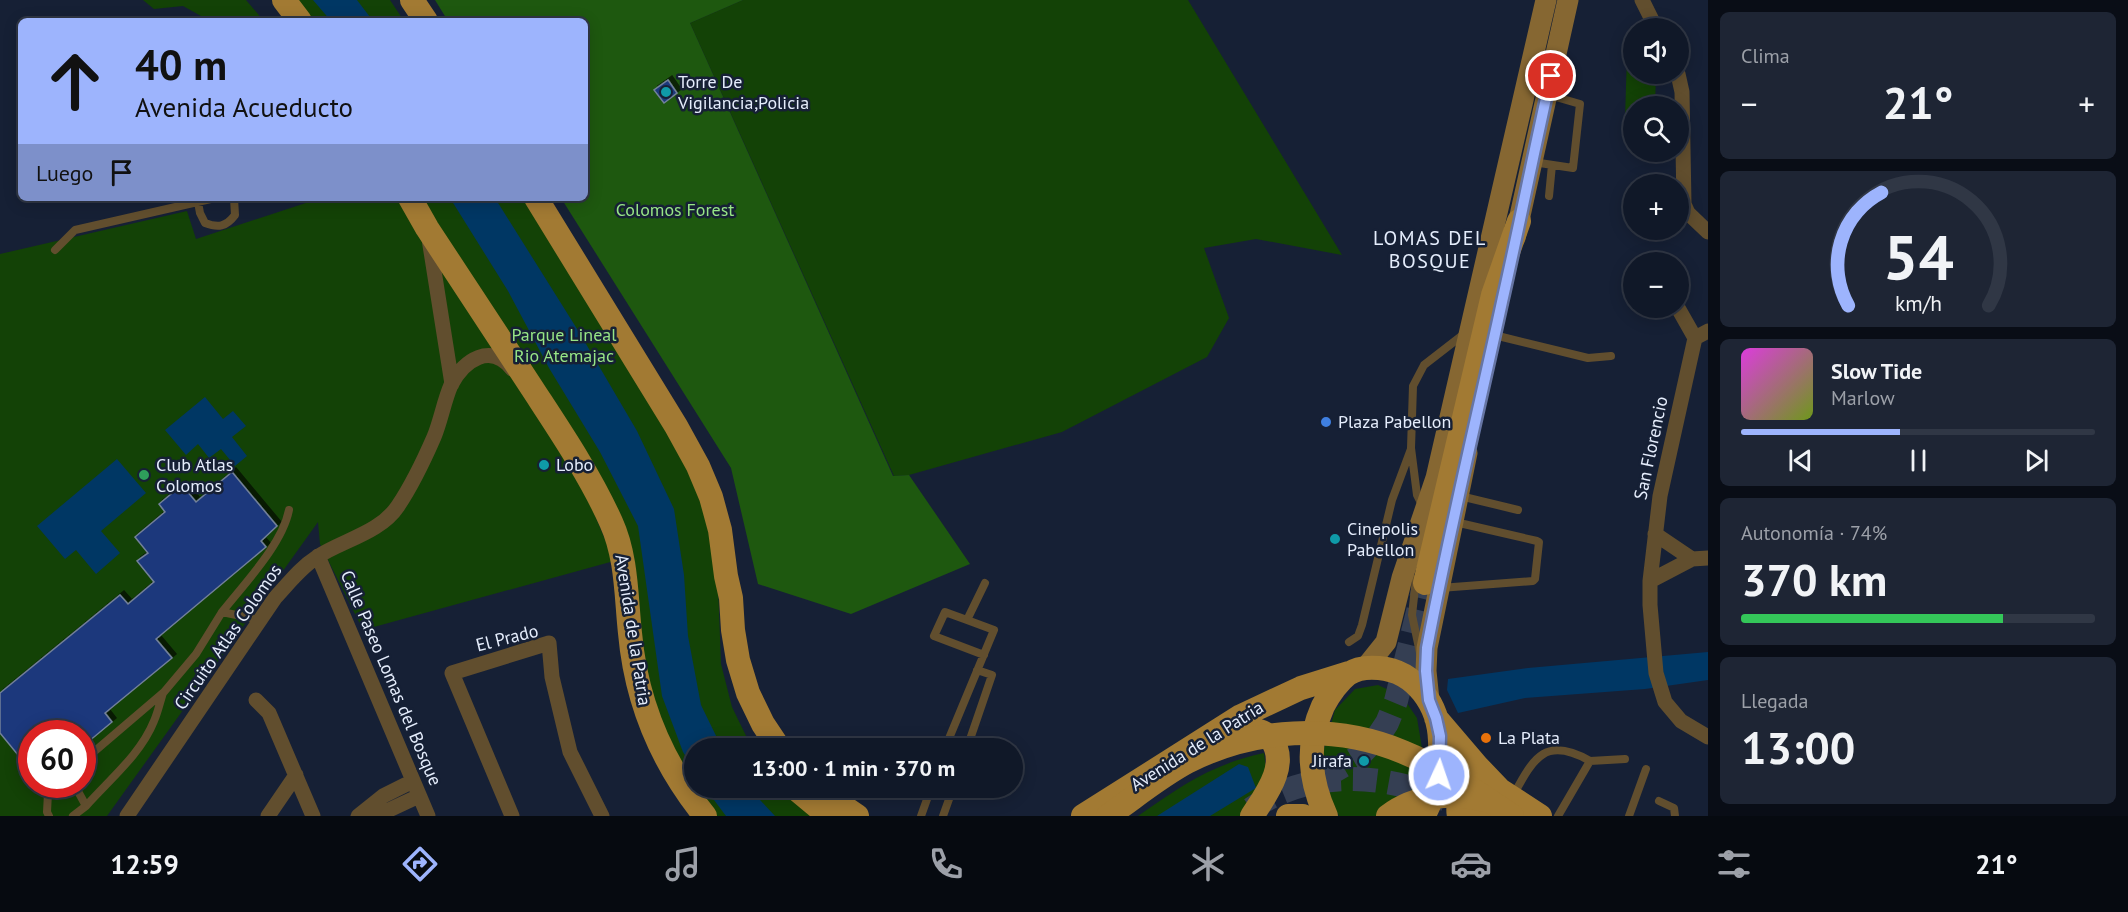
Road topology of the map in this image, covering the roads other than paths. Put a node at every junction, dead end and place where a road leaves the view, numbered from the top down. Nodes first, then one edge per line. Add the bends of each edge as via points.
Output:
1 (284, 0) edge
2 (412, 0) edge
3 (1546, 0) edge
4 (1568, 0) edge
5 (1642, 0) edge
6 (298, 18) edge
7 (424, 18) edge
8 (1651, 18) edge
9 (1680, 84) edge
10 (1546, 95) junction
11 (1542, 164) junction
12 (1549, 195) dead end
13 (202, 201) edge
14 (234, 201) edge
15 (412, 201) edge
16 (538, 201) edge
17 (198, 202) junction
18 (1518, 221) junction
19 (427, 228) junction
20 (1708, 232) edge
21 (54, 250) dead end
22 (1687, 318) edge
23 (1470, 330) junction
24 (1702, 335) edge
25 (1494, 336) junction
26 (1611, 356) dead end
27 (452, 384) junction
28 (559, 429) junction
29 (1411, 448) junction
30 (1459, 496) junction
31 (289, 510) dead end
32 (1518, 510) dead end
33 (1427, 520) junction
34 (1454, 522) junction
35 (1655, 534) junction
36 (1424, 547) dead end
37 (318, 556) junction
38 (1708, 558) edge
39 (1692, 560) junction
40 (726, 576) junction
41 (1427, 581) junction
42 (1650, 581) junction
43 (985, 583) dead end
44 (222, 612) junction
45 (260, 620) junction
46 (967, 621) junction
47 (1349, 642) dead end
48 (984, 655) junction
49 (977, 670) junction
50 (1358, 670) junction
51 (164, 692) junction
52 (256, 700) dead end
53 (1432, 709) junction
54 (1708, 737) edge
55 (757, 738) edge
56 (773, 738) edge
57 (949, 738) edge
58 (970, 738) edge
59 (96, 750) edge
60 (1625, 759) dead end
61 (1590, 761) junction
62 (1169, 762) junction
63 (1646, 769) dead end
64 (296, 775) junction
65 (413, 781) junction
66 (419, 796) junction
67 (48, 798) edge
68 (82, 798) edge
69 (808, 798) edge
70 (831, 798) edge
71 (927, 798) edge
72 (949, 798) edge
73 (1659, 801) dead end
74 (86, 806) junction
75 (1489, 807) edge
76 (46, 815) edge
77 (73, 816) edge
78 (127, 816) edge
79 (268, 816) edge
80 (313, 816) edge
81 (358, 816) edge
82 (428, 816) edge
83 (512, 816) edge
84 (602, 816) edge
85 (705, 816) edge
86 (830, 816) edge
87 (857, 816) edge
88 (921, 816) edge
89 (943, 816) edge
90 (1083, 816) edge
91 (1108, 816) edge
92 (1252, 816) edge
93 (1288, 816) edge
94 (1303, 816) edge
95 (1326, 816) edge
96 (1388, 816) edge
97 (1423, 816) edge
98 (1540, 816) edge
99 (1558, 816) edge
100 (1629, 816) edge
101 (1675, 816) edge

1 - 6 main road
2 - 7 main road
3 - 23 main road
4 - 10 main road
5 - 8 street
9 - 20 street via 1684,204
10 - 11 main road
10 - 11 lane via 1581,104 1573,168
11 - 12 lane
11 - 18 main road
13 - 17 lane
14 - 17 lane via 235,215 229,224 217,228 205,224
15 - 19 main road, Avenida de la Patria
16 - 40 main road via 698,466 720,531
17 - 21 lane via 75,230
18 - 25 main road
18 - 41 main road via 1493,296
19 - 27 street, Circuito Atlas Colomos
19 - 28 main road, Avenida de la Patria
22 - 24 street
23 - 29 lane via 1424,365 1413,386
23 - 33 main road
24 - 35 street, San Florencio via 1660,496
25 - 26 lane via 1588,358
25 - 30 main road
27 - 28 street, Circuito Atlas Colomos via 475,358 496,356 506,361
27 - 37 street, Circuito Atlas Colomos via 434,435 398,506 377,525
28 - 85 main road, Avenida de la Patria via 612,524 622,558 630,636 648,721 679,780
29 - 33 lane via 1417,495
29 - 47 lane via 1392,500 1362,626 1358,636
30 - 32 lane
30 - 34 main road
31 - 44 lane via 286,523 265,557
33 - 36 lane
33 - 50 main road via 1402,578 1386,642
34 - 41 main road
34 - 41 lane via 1539,542 1535,579
35 - 39 street
35 - 42 street, San Florencio
37 - 45 street, Circuito Atlas Colomos via 300,570
37 - 65 street, Calle Paseo Lomas del Bosque
38 - 39 street
39 - 42 street
40 - 55 main road via 723,598 728,662
40 - 56 main road via 738,660 748,693
41 - 53 main road via 1426,671
42 - 54 street, San Florencio via 1656,673 1665,702 1681,721
43 - 46 lane
44 - 45 lane
44 - 51 lane via 196,654
45 - 78 street, Circuito Atlas Colomos
46 - 48 lane via 994,630
46 - 48 lane via 945,612 934,636
48 - 49 lane
49 - 57 lane
49 - 58 lane via 992,675
50 - 53 main road, Avenida de la Patria via 1391,669 1406,676 1418,686
50 - 62 main road, Avenida de la Patria via 1269,701 1207,735
50 - 95 main road via 1337,685 1314,730 1312,776
51 - 59 lane
51 - 74 lane via 146,737
52 - 64 street via 269,713
53 - 75 main road, Avenida de la Patria via 1477,766
53 - 97 main road via 1440,745 1439,775
60 - 61 lane
61 - 75 lane via 1574,752 1539,754
61 - 99 lane
62 - 90 main road, Avenida de la Patria
62 - 92 main road via 1243,731 1264,732 1274,743 1278,764
63 - 100 lane
64 - 79 street
64 - 80 street
65 - 66 street, Calle Paseo Lomas del Bosque
65 - 81 street via 383,796
66 - 81 street via 388,810
66 - 82 street, Calle Paseo Lomas del Bosque
67 - 76 lane
68 - 74 lane
69 - 86 main road
70 - 87 main road
71 - 88 lane
72 - 89 lane
73 - 101 lane via 1674,808
74 - 77 lane
75 - 91 main road, Avenida de la Patria, bridge via 1420,760 1382,744 1292,733 1246,740 1205,753 1167,774
75 - 96 main road, bridge via 1463,796 1436,797 1410,803
75 - 98 main road, Avenida de la Patria
83 - 84 street, El Prado via 452,673 549,643 552,676 570,753
93 - 94 main road

